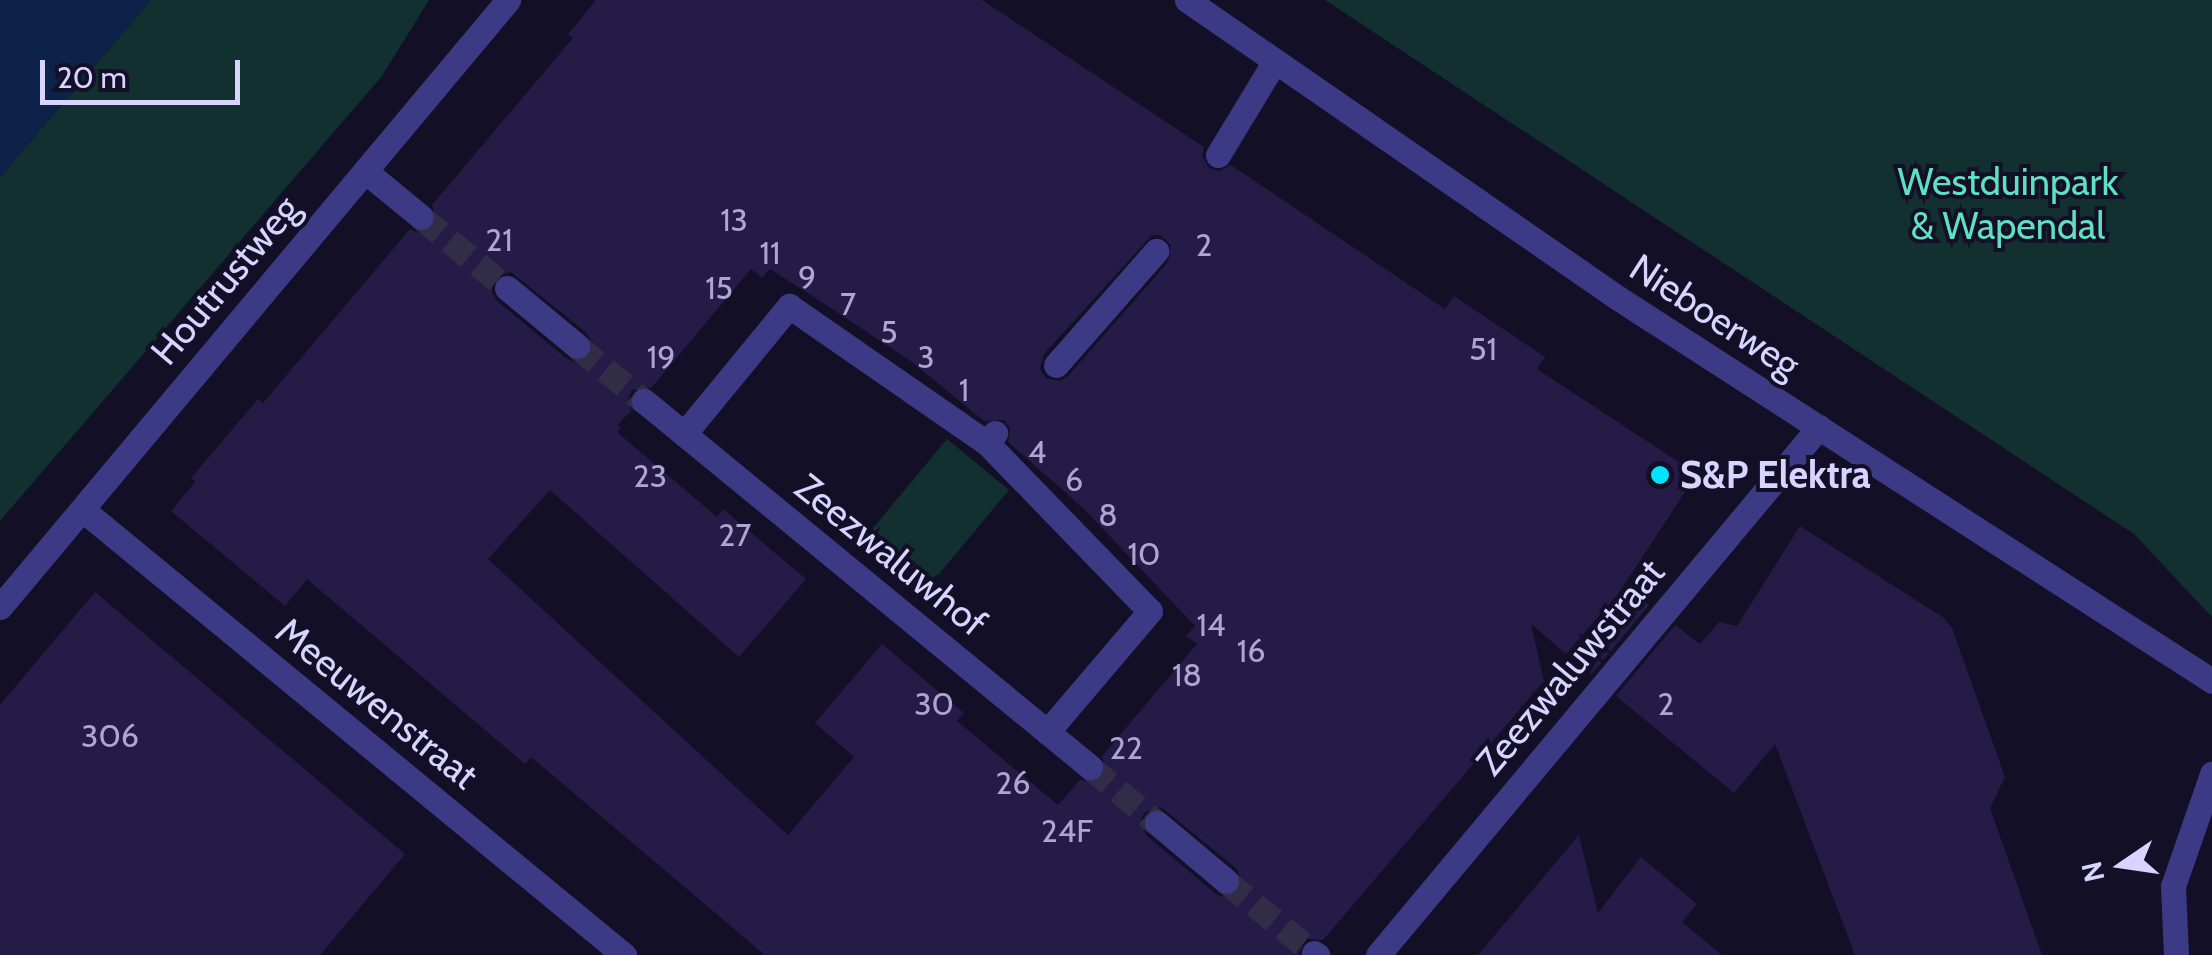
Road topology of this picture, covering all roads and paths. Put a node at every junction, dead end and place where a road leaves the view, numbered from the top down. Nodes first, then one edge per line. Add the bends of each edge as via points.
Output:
1 (508, 0) edge
2 (1187, 0) edge
3 (1275, 61) junction
4 (1218, 156) dead end
5 (365, 170) junction
6 (421, 217) tunnel mouth
7 (1156, 251) dead end
8 (508, 288) tunnel mouth
9 (577, 346) tunnel mouth
10 (1056, 366) dead end
11 (644, 400) tunnel mouth
12 (1819, 427) junction
13 (684, 434) junction
14 (83, 510) junction
15 (0, 607) edge
16 (2212, 681) edge
17 (1047, 732) junction
18 (1090, 768) tunnel mouth
19 (2212, 774) edge
20 (1157, 822) tunnel mouth
21 (1226, 880) tunnel mouth
22 (624, 955) edge
23 (1378, 955) edge
24 (2176, 955) edge

1 - 5 street, Houtrustweg
2 - 3 street, Nieboerweg
3 - 4 street
3 - 12 street, Nieboerweg via 1618,298
5 - 6 street
5 - 14 street, Houtrustweg
7 - 10 street
8 - 9 street
11 - 13 street, Zeezwaluwhof
12 - 16 street, Nieboerweg
12 - 23 street, Zeezwaluwstraat
13 - 17 street, Zeezwaluwhof
13 - 17 street via 789,306 991,438 1150,611
14 - 15 street, Houtrustweg
14 - 22 street, Meeuwenstraat
17 - 18 street, Zeezwaluwhof
19 - 24 street via 2173,886
20 - 21 street

